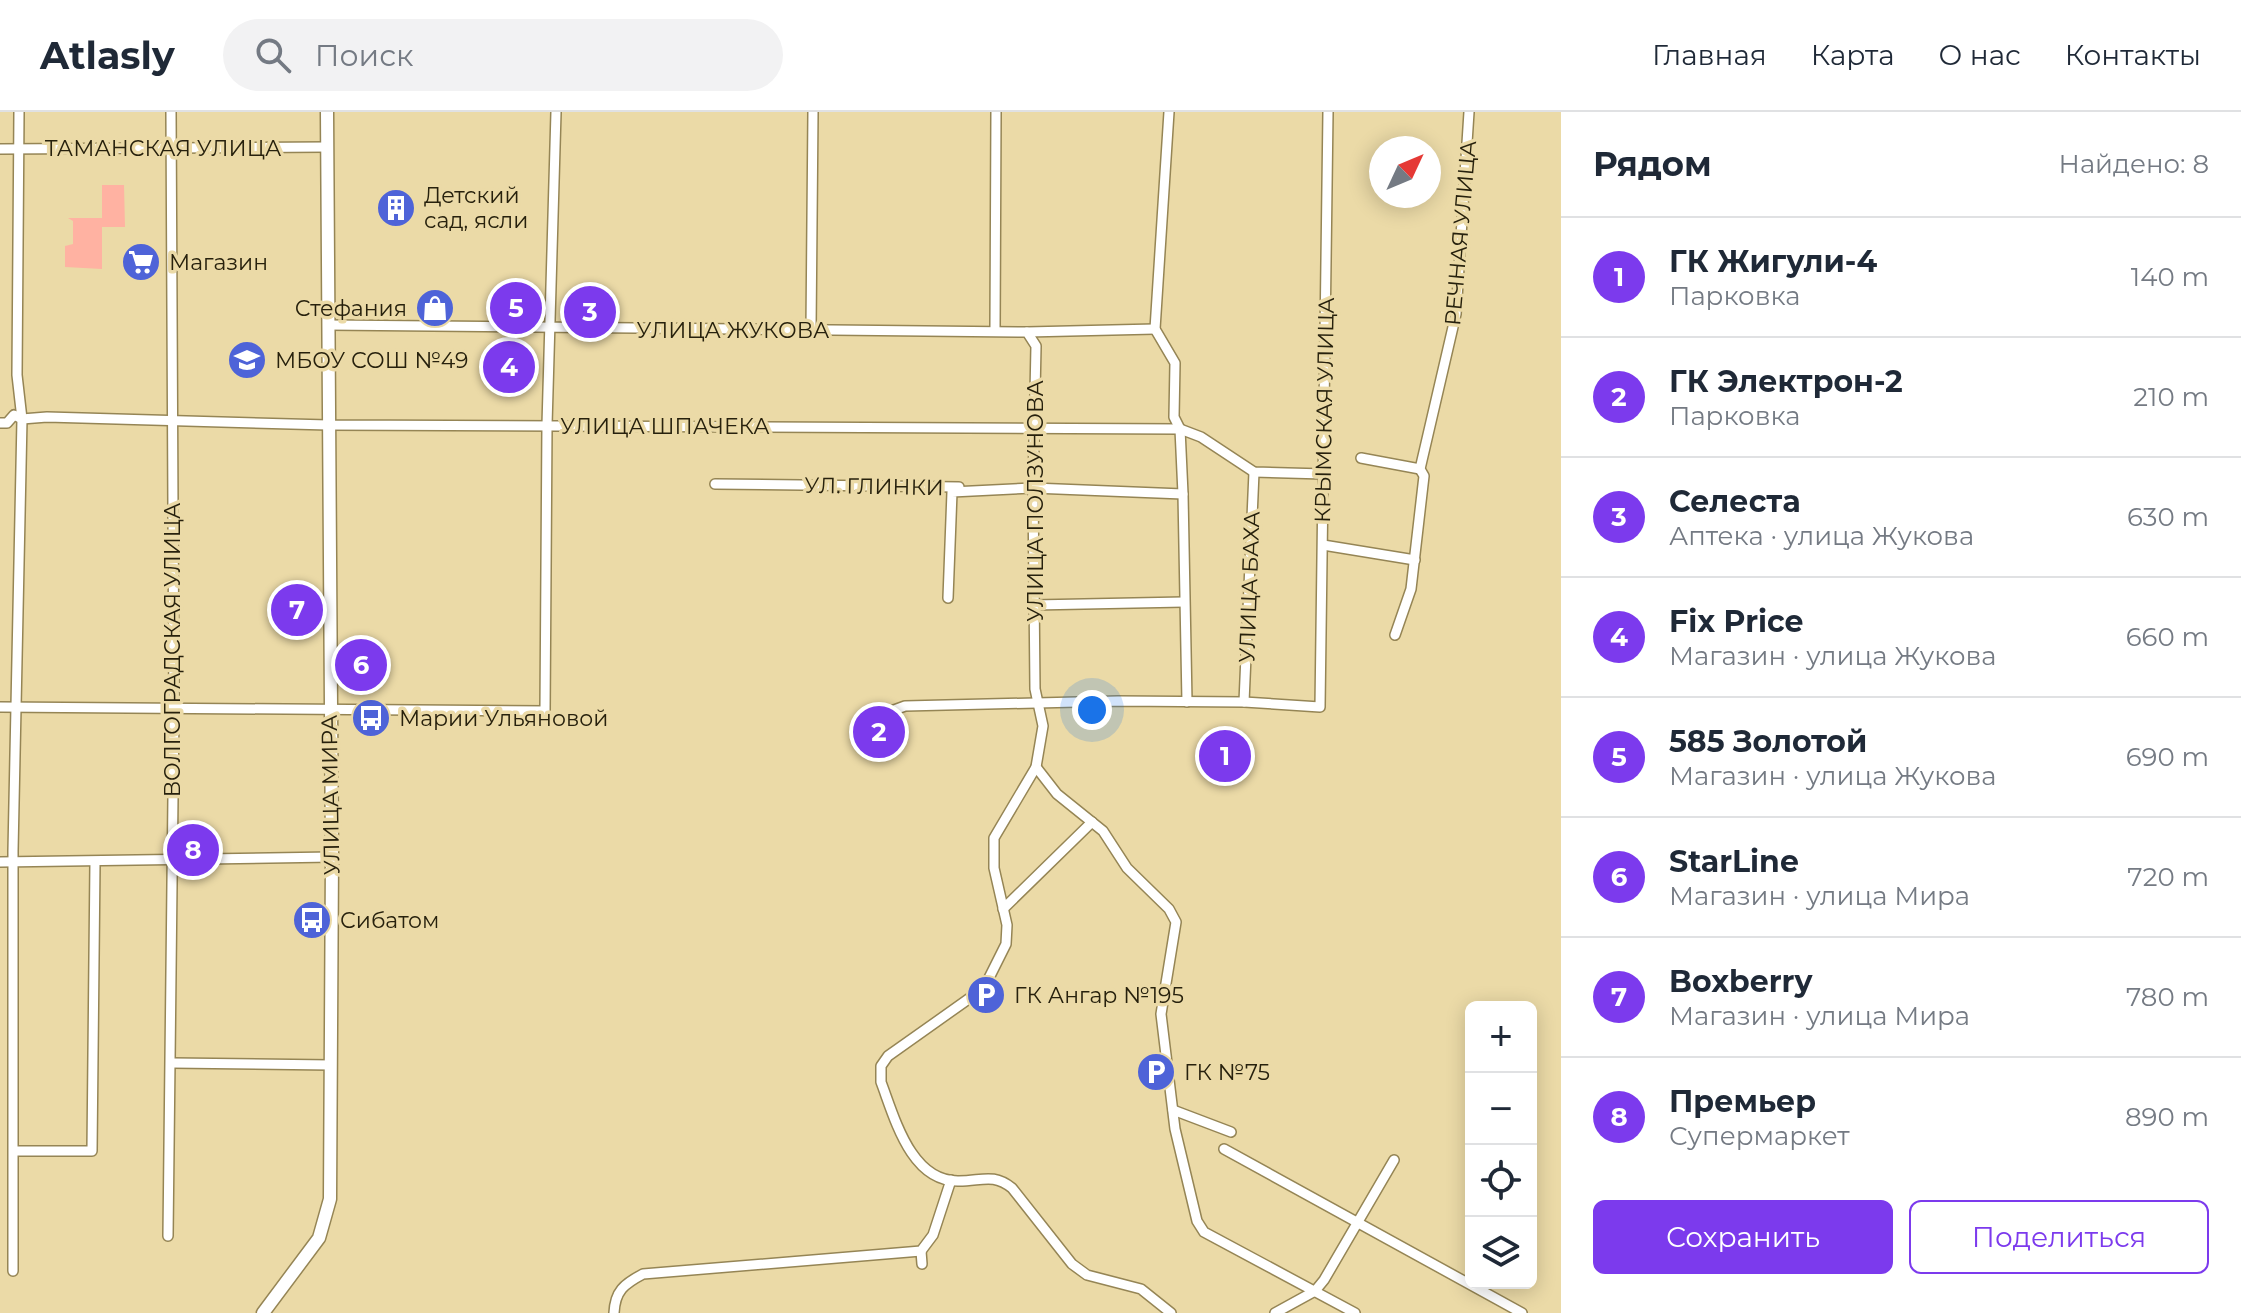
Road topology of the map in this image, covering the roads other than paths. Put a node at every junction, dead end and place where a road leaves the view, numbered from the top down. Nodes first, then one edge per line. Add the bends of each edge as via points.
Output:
1 (19, 112) edge
2 (171, 112) edge
3 (327, 112) edge
4 (556, 112) edge
5 (813, 112) edge
6 (996, 112) edge
7 (1169, 112) edge
8 (1328, 112) edge
9 (1469, 112) edge
10 (327, 147) junction
11 (0, 149) edge
12 (19, 149) junction
13 (171, 149) junction
14 (328, 325) junction
15 (551, 329) junction
16 (811, 329) junction
17 (1155, 329) junction
18 (995, 330) junction
19 (1027, 332) junction
20 (22, 419) junction
21 (170, 419) junction
22 (4, 423) edge
23 (328, 425) junction
24 (547, 425) junction
25 (1034, 427) junction
26 (1180, 429) junction
27 (20, 432) junction
28 (1361, 458) dead end
29 (1420, 469) junction
30 (1254, 472) junction
31 (1324, 474) junction
32 (715, 484) dead end
33 (1033, 488) junction
34 (1183, 494) junction
35 (1323, 545) junction
36 (1415, 560) junction
37 (948, 598) dead end
38 (1184, 602) junction
39 (1034, 605) junction
40 (1395, 635) dead end
41 (1187, 702) junction
42 (1244, 702) junction
43 (1039, 703) junction
44 (0, 707) edge
45 (16, 707) junction
46 (174, 708) junction
47 (329, 708) junction
48 (877, 727) dead end
49 (1036, 767) junction
50 (1092, 822) junction
51 (332, 857) junction
52 (0, 862) edge
53 (13, 862) junction
54 (95, 862) junction
55 (172, 862) junction
56 (1003, 909) junction
57 (0, 1059) edge
58 (14, 1060) junction
59 (172, 1063) junction
60 (331, 1065) junction
61 (1173, 1110) junction
62 (1231, 1132) dead end
63 (1224, 1149) dead end
64 (14, 1151) junction
65 (1394, 1160) dead end
66 (951, 1180) junction
67 (1358, 1222) junction
68 (168, 1236) dead end
69 (921, 1251) junction
70 (922, 1264) dead end
71 (13, 1271) dead end
72 (1315, 1291) junction
73 (263, 1313) edge
74 (614, 1313) edge
75 (1171, 1313) edge
76 (1275, 1313) edge
77 (1355, 1313) edge
78 (1522, 1313) edge

1 - 12 street
2 - 13 street, ВОЛГОГРАДСКАЯ УЛИЦА
3 - 10 main road, УЛИЦА МИРА
4 - 15 street
5 - 16 street
6 - 18 street
7 - 17 street
8 - 31 street, КРЫМСКАЯ УЛИЦА
9 - 29 street, РЕЧНАЯ УЛИЦА via 1456,314
10 - 13 street, ТАМАНСКАЯ УЛИЦА
10 - 14 main road, УЛИЦА МИРА
11 - 12 street, ТАМАНСКАЯ УЛИЦА
12 - 13 street, ТАМАНСКАЯ УЛИЦА
12 - 20 street via 17,375
13 - 21 street, ВОЛГОГРАДСКАЯ УЛИЦА
14 - 15 street, УЛИЦА ЖУКОВА
14 - 23 main road, УЛИЦА МИРА
15 - 16 street, УЛИЦА ЖУКОВА
15 - 24 street
16 - 18 street, УЛИЦА ЖУКОВА
17 - 19 street
17 - 26 street via 1175,363 1174,417
18 - 19 street
19 - 25 street, УЛИЦА ПОЛЗУНОВА via 1036,346
20 - 21 street, УЛИЦА ШПАЧЕКА
20 - 22 street, УЛИЦА ШПАЧЕКА via 14,415
20 - 27 street
21 - 23 street, УЛИЦА ШПАЧЕКА
21 - 46 street, ВОЛГОГРАДСКАЯ УЛИЦА
22 - 27 street
23 - 24 street, УЛИЦА ШПАЧЕКА
23 - 47 main road, УЛИЦА МИРА
24 - 25 street, УЛИЦА ШПАЧЕКА
24 - 47 street via 545,711
25 - 26 street, УЛИЦА ШПАЧЕКА
25 - 33 street, УЛИЦА ПОЛЗУНОВА
26 - 30 street, УЛИЦА ШПАЧЕКА
26 - 34 street
27 - 45 street
28 - 29 street
29 - 36 street, РЕЧНАЯ УЛИЦА via 1424,476
30 - 31 street, УЛИЦА ШПАЧЕКА
30 - 42 street, УЛИЦА БАХА
31 - 35 street, КРЫМСКАЯ УЛИЦА
32 - 33 street, УЛ. ГЛИНКИ
33 - 34 street
33 - 37 street via 952,492
33 - 39 street, УЛИЦА ПОЛЗУНОВА
34 - 38 street
35 - 36 street
35 - 42 street, КРЫМСКАЯ УЛИЦА via 1320,707
36 - 40 street, РЕЧНАЯ УЛИЦА
38 - 39 street
38 - 41 street
39 - 43 street, УЛИЦА ПОЛЗУНОВА
41 - 42 street
41 - 43 street
43 - 48 street via 892,708
43 - 49 street, УЛИЦА ПОЛЗУНОВА via 1043,726
44 - 45 street
45 - 46 street
45 - 53 street
46 - 47 street
46 - 55 street, ВОЛГОГРАДСКАЯ УЛИЦА
47 - 51 main road, УЛИЦА МИРА
49 - 50 street via 1057,794
49 - 56 street via 994,838
50 - 56 street
50 - 61 street via 1176,922 1161,1014
51 - 55 street
51 - 60 main road, УЛИЦА МИРА
52 - 53 street
53 - 54 street
53 - 58 street
54 - 55 street
54 - 64 street via 92,1151
55 - 59 street, ВОЛГОГРАДСКАЯ УЛИЦА
56 - 66 street via 1006,944 984,988 881,1066 881,1082 917,1159 935,1178
57 - 58 street
58 - 64 street
59 - 60 street
59 - 68 street, ВОЛГОГРАДСКАЯ УЛИЦА
60 - 73 main road, УЛИЦА МИРА via 325,1223 311,1251
61 - 62 street
61 - 72 street via 1197,1221 1204,1232
63 - 67 street
64 - 71 street
65 - 67 street
66 - 69 street via 933,1235
66 - 75 street via 990,1177 1012,1188 1048,1238 1087,1275 1130,1284
67 - 72 street
67 - 78 street
69 - 70 street
69 - 74 street via 643,1274 621,1288
72 - 76 street
72 - 77 street

